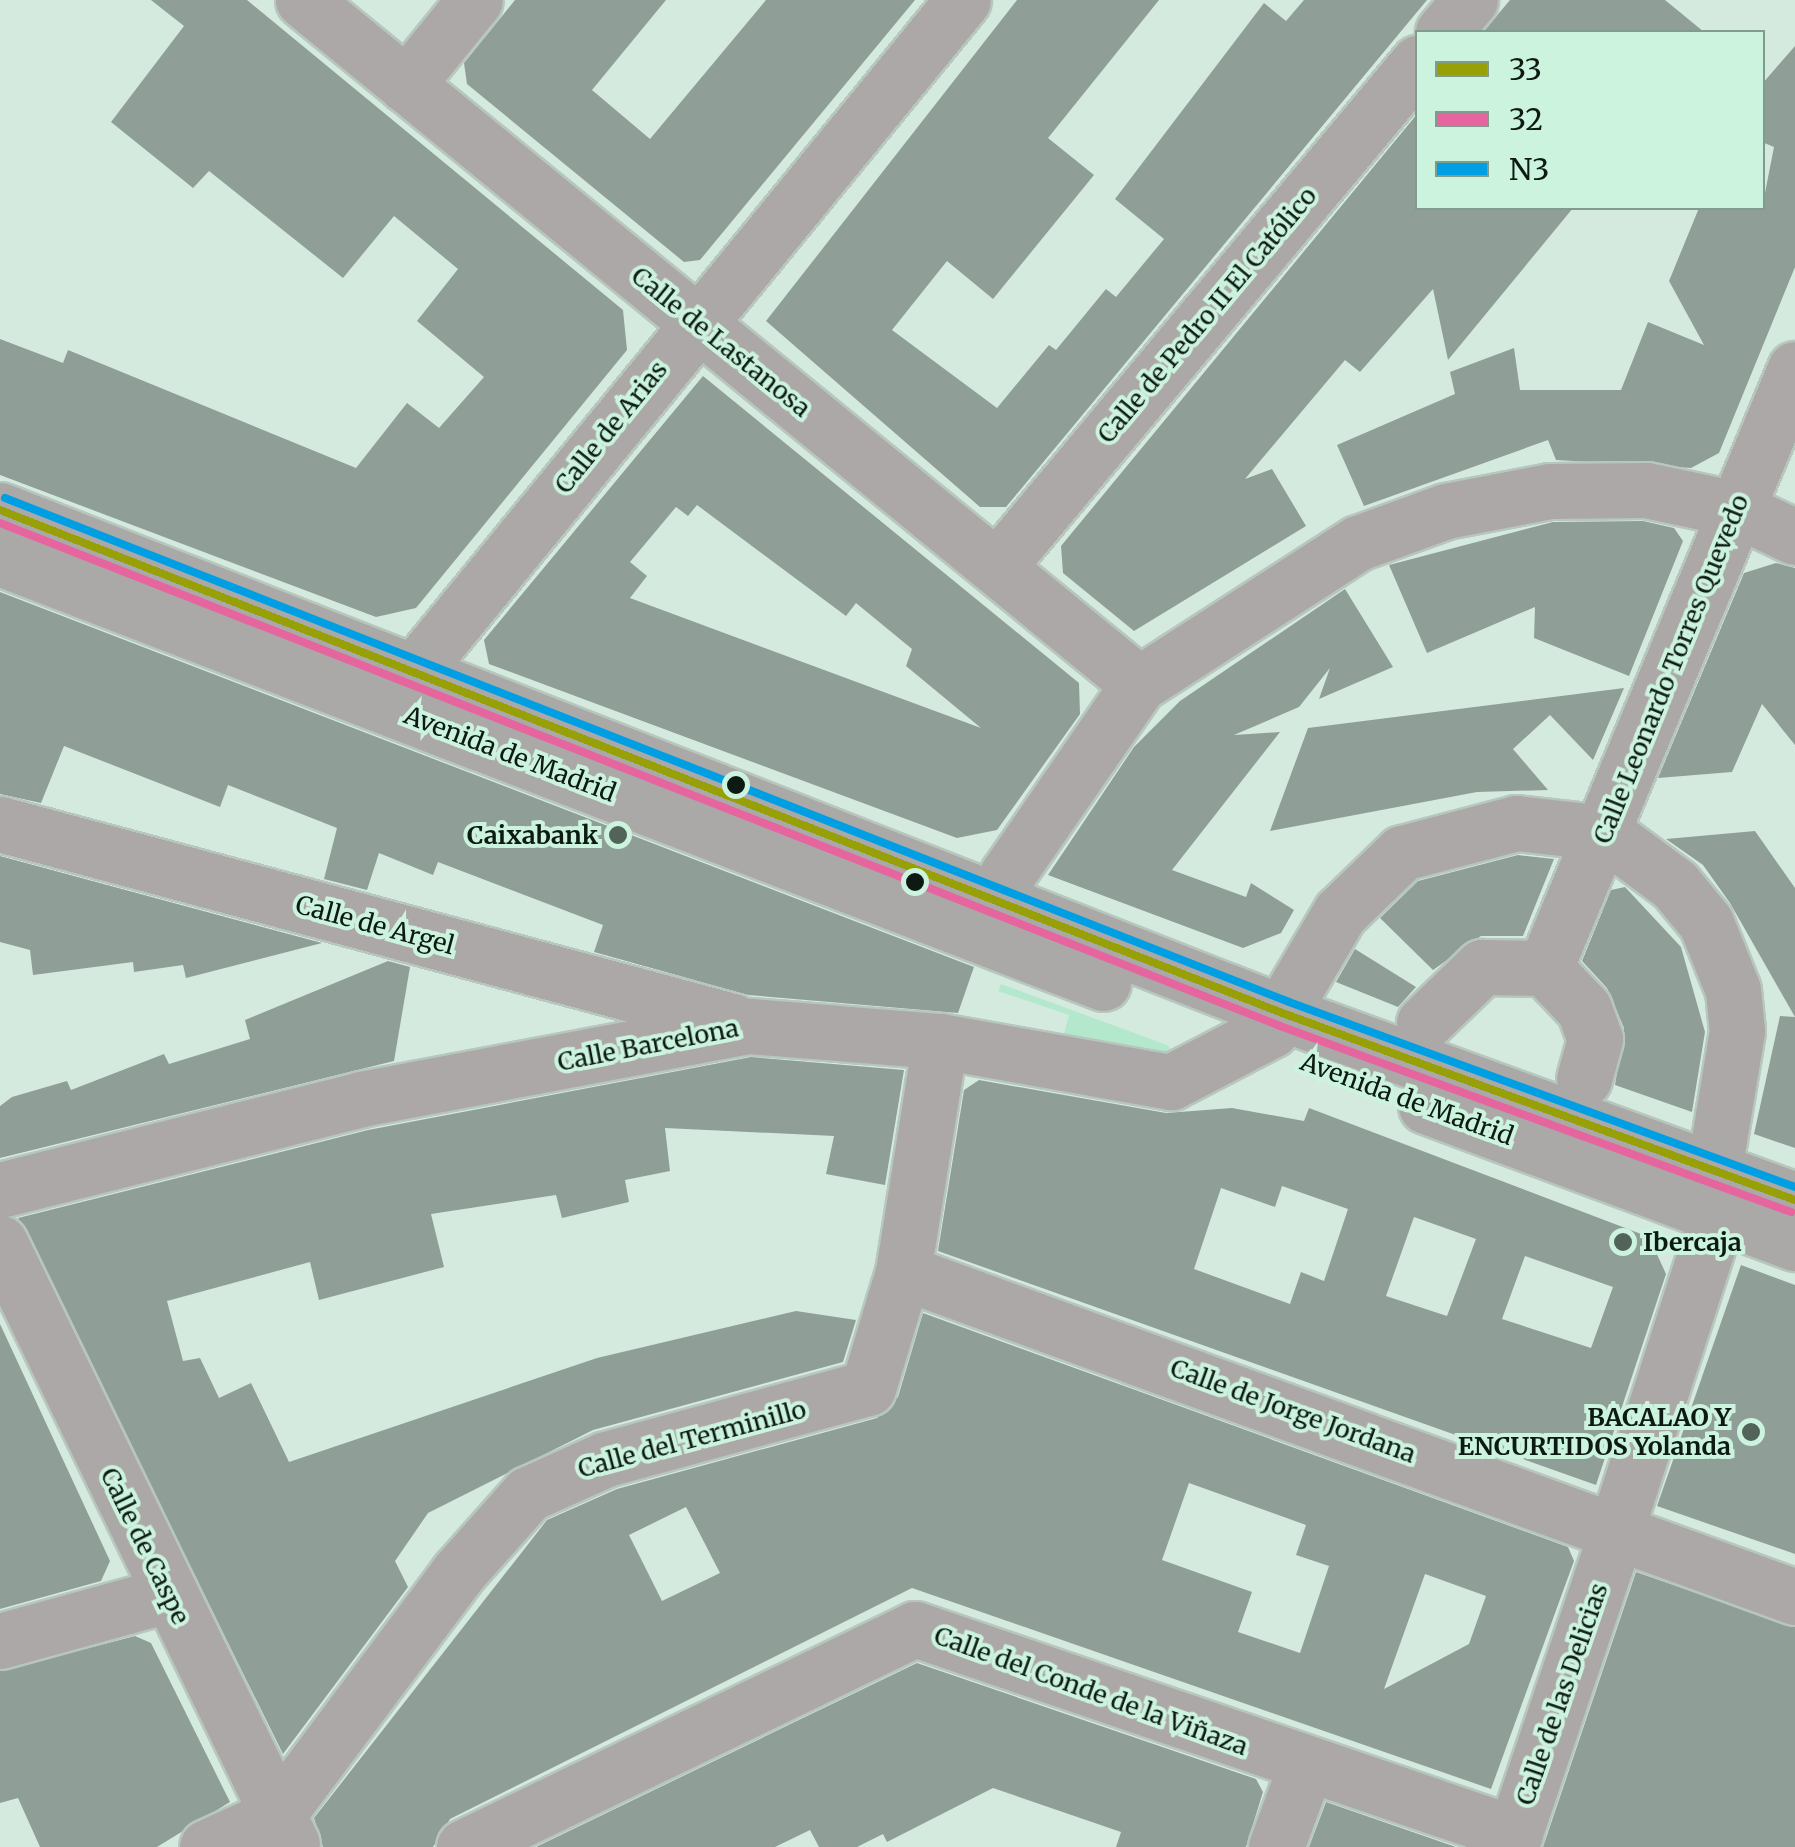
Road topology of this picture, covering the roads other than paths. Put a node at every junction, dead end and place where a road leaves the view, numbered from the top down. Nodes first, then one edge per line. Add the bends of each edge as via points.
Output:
1 (303, 0) edge
2 (475, 0) edge
3 (962, 0) edge
4 (1470, 0) edge
5 (1444, 30) edge
6 (1415, 66) edge
7 (406, 85) junction
8 (696, 321) junction
9 (1795, 369) edge
10 (1736, 508) junction
11 (0, 510) edge
12 (1795, 537) edge
13 (0, 558) edge
14 (997, 567) junction
15 (415, 671) junction
16 (1139, 684) junction
17 (0, 824) edge
18 (1606, 833) junction
19 (1012, 927) junction
20 (1545, 968) junction
21 (1424, 1022) dead end
22 (750, 1026) junction
23 (1269, 1029) junction
24 (940, 1041) junction
25 (1584, 1079) dead end
26 (0, 1190) edge
27 (1716, 1192) junction
28 (1795, 1200) edge
29 (0, 1243) edge
30 (1795, 1243) edge
31 (903, 1272) junction
32 (168, 1594) junction
33 (1795, 1597) edge
34 (0, 1640) edge
35 (1305, 1768) junction
36 (281, 1822) edge
37 (1512, 1841) edge
38 (207, 1847) edge
39 (464, 1847) edge
40 (1276, 1847) edge

1 - 7 street, Calle de Lastanosa
2 - 7 street
3 - 8 street, Calle de Arias
4 - 5 street
6 - 14 street, Calle de Pedro II El Católico
7 - 8 street, Calle de Lastanosa
8 - 14 street, Calle de Lastanosa
8 - 15 street, Calle de Arias
9 - 10 street, Calle Leonardo Torres Quevedo
10 - 12 street
10 - 16 street via 1646,490 1550,491 1446,511 1358,543
10 - 18 street, Calle Leonardo Torres Quevedo
11 - 15 main road, Avenida de Madrid
13 - 19 main road, Avenida de Madrid
14 - 16 street, Calle de Lastanosa
15 - 19 main road, Avenida de Madrid
16 - 19 street via 1020,853
17 - 22 street, Calle de Argel
18 - 20 street, Calle Leonardo Torres Quevedo
18 - 23 street via 1516,822 1402,853 1340,913
18 - 27 street, Calle de las Delicias via 1674,885 1723,957 1736,1074
19 - 23 main road, Avenida de Madrid
20 - 21 street via 1482,967
20 - 25 street via 1584,1008 1595,1039
22 - 24 street, Calle Barcelona
22 - 26 street, Calle Barcelona via 362,1098
23 - 24 street, Calle Barcelona via 1172,1082
23 - 27 main road, Avenida de Madrid
24 - 31 street, Calle del Terminillo
27 - 28 main road, Avenida de Madrid
27 - 30 main road, Avenida de Madrid
27 - 37 street, Calle de las Delicias via 1617,1529
29 - 32 street, Calle de Caspe
31 - 33 street, Calle de Jorge Jordana
31 - 36 street, Calle del Terminillo via 876,1376 856,1395 606,1458 528,1494 456,1574
32 - 34 street
32 - 36 street, Calle de Caspe
35 - 37 street, Calle del Conde de la Viñaza
35 - 39 street, Calle del Conde de la Viñaza via 910,1629
35 - 40 street
36 - 38 street, Calle del Terminillo

